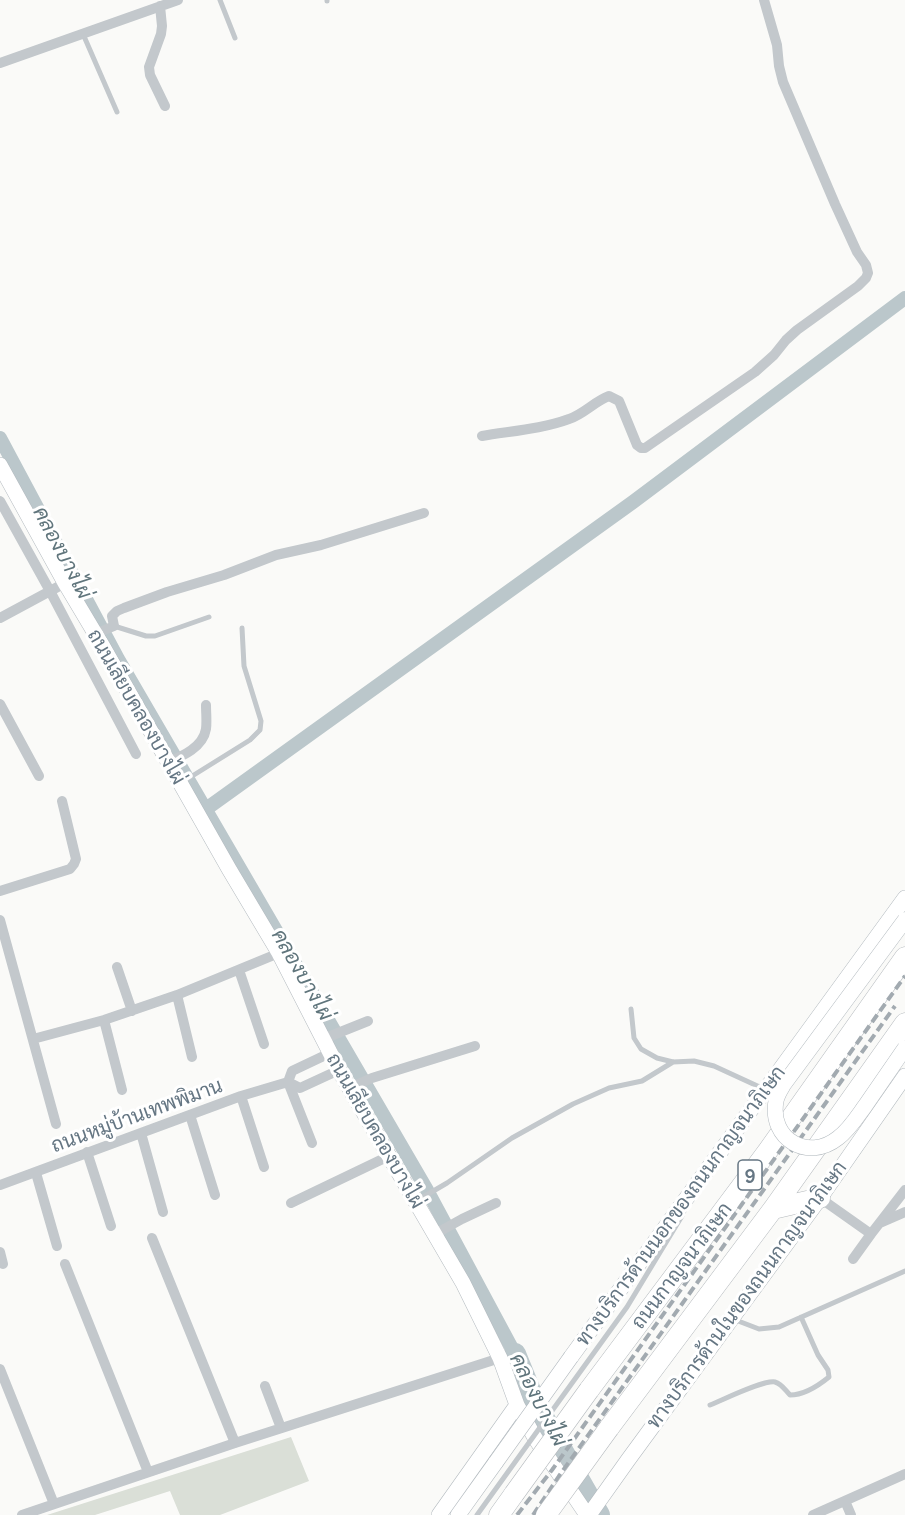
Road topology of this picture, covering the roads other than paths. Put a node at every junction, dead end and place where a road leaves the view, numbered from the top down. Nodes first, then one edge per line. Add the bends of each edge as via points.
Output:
1 (178, 0) edge
2 (220, 0) edge
3 (764, 0) edge
4 (160, 6) junction
5 (83, 34) junction
6 (235, 38) dead end
7 (0, 63) edge
8 (165, 106) dead end
9 (117, 112) dead end
10 (482, 436) dead end
11 (0, 465) edge
12 (0, 501) edge
13 (424, 513) dead end
14 (65, 583) junction
15 (50, 591) junction
16 (210, 617) dead end
17 (0, 618) edge
18 (242, 628) dead end
19 (105, 630) junction
20 (0, 704) edge
21 (206, 705) dead end
22 (136, 754) dead end
23 (171, 761) junction
24 (39, 776) dead end
25 (183, 782) junction
26 (62, 801) dead end
27 (0, 891) edge
28 (905, 898) edge
29 (0, 920) edge
30 (905, 920) edge
31 (279, 953) junction
32 (905, 957) edge
33 (5, 958) edge
34 (117, 967) dead end
35 (239, 970) junction
36 (177, 995) junction
37 (631, 1009) dead end
38 (132, 1011) junction
39 (104, 1020) junction
40 (368, 1021) dead end
41 (905, 1023) edge
42 (33, 1039) junction
43 (327, 1043) junction
44 (264, 1044) dead end
45 (475, 1046) dead end
46 (905, 1048) edge
47 (192, 1057) dead end
48 (673, 1062) junction
49 (339, 1070) junction
50 (905, 1076) edge
51 (288, 1082) junction
52 (352, 1086) junction
53 (122, 1089) dead end
54 (765, 1090) junction
55 (241, 1096) junction
56 (190, 1115) junction
57 (56, 1124) dead end
58 (141, 1133) junction
59 (728, 1142) junction
60 (312, 1143) dead end
61 (87, 1152) junction
62 (389, 1156) junction
63 (264, 1167) dead end
64 (36, 1173) junction
65 (0, 1185) edge
66 (905, 1190) edge
67 (215, 1195) dead end
68 (820, 1198) junction
69 (419, 1199) junction
70 (291, 1203) dead end
71 (496, 1203) dead end
72 (773, 1209) junction
73 (163, 1212) dead end
74 (905, 1212) edge
75 (879, 1223) junction
76 (111, 1226) dead end
77 (438, 1233) junction
78 (870, 1234) junction
79 (152, 1238) dead end
80 (57, 1246) dead end
81 (0, 1252) edge
82 (853, 1259) dead end
83 (3, 1264) dead end
84 (65, 1264) dead end
85 (905, 1271) edge
86 (801, 1317) junction
87 (731, 1318) junction
88 (500, 1358) junction
89 (0, 1369) edge
90 (265, 1386) dead end
91 (517, 1405) junction
92 (710, 1405) dead end
93 (281, 1428) junction
94 (235, 1443) junction
95 (148, 1472) junction
96 (905, 1474) edge
97 (845, 1502) junction
98 (54, 1504) junction
99 (22, 1515) edge
100 (440, 1515) edge
101 (458, 1515) edge
102 (477, 1515) edge
103 (499, 1515) edge
104 (546, 1515) edge
105 (588, 1515) edge
106 (813, 1515) edge
107 (851, 1515) edge

1 - 4 street
2 - 6 lane
3 - 10 street via 783,82 866,266 866,278 797,330 755,372 645,448 637,445 619,401 609,396 568,420
4 - 5 street
4 - 8 street via 162,26 149,67
5 - 7 street
5 - 9 lane
11 - 14 main road, ถนนเลียบคลองบางไผ่
12 - 15 street
13 - 19 street via 276,555 117,610
14 - 15 street
14 - 19 main road, ถนนเลียบคลองบางไผ่
15 - 17 street
15 - 22 street
16 - 19 lane via 155,636
18 - 25 lane via 244,666 261,721 260,730
19 - 23 main road, ถนนเลียบคลองบางไผ่
20 - 24 street
21 - 23 street via 203,738 193,749
23 - 25 main road, ถนนเลียบคลองบางไผ่
25 - 31 main road, ถนนเลียบคลองบางไผ่ via 228,869
26 - 27 street via 74,864 70,869
28 - 54 main road, ทางบริการด้านนอกของถนนกาญจนาภิเษก
29 - 33 street
30 - 46 main road, bridge via 784,1084 776,1098 778,1127 786,1138 804,1148 825,1147 852,1123
31 - 35 street
31 - 43 main road, ถนนเลียบคลองบางไผ่
32 - 103 highway, ถนนกาญจนาภิเษก / 9, bridge via 767,1152
33 - 42 street
34 - 38 street
35 - 36 street
35 - 44 street
36 - 38 street
36 - 47 street
37 - 48 lane via 634,1038 642,1049
38 - 39 street
39 - 42 street
39 - 53 street
40 - 43 street, ถนนหมู่บ้านเทพพิมาน
41 - 72 highway, ถนนกาญจนาภิเษก / 9
42 - 57 street
43 - 49 main road, ถนนเลียบคลองบางไผ่
43 - 51 street, ถนนหมู่บ้านเทพพิมาน via 292,1071
45 - 52 street
48 - 54 lane via 694,1061 714,1066
48 - 69 lane via 642,1081 609,1088 573,1104 512,1138
49 - 51 street, ถนนหมู่บ้านเทพพิมาน via 300,1088
49 - 52 main road, ถนนเลียบคลองบางไผ่
50 - 68 main road, ทางบริการด้านในของถนนกาญจนาภิเษก
51 - 55 street, ถนนหมู่บ้านเทพพิมาน
51 - 60 street
52 - 62 main road, ถนนเลียบคลองบางไผ่
54 - 59 main road, ทางบริการด้านนอกของถนนกาญจนาภิเษก
55 - 56 street, ถนนหมู่บ้านเทพพิมาน
55 - 63 street
56 - 58 street, ถนนหมู่บ้านเทพพิมาน
56 - 67 street
58 - 61 street, ถนนหมู่บ้านเทพพิมาน
58 - 73 street
59 - 101 main road, ทางบริการด้านนอกของถนนกาญจนาภิเษก, bridge
59 - 102 lane, bridge via 627,1307
61 - 64 street, ถนนหมู่บ้านเทพพิมาน
61 - 76 street
62 - 69 main road, ถนนเลียบคลองบางไผ่
62 - 70 street
64 - 65 street, ถนนหมู่บ้านเทพพิมาน
64 - 80 street
66 - 75 street
68 - 72 highway
68 - 78 street
68 - 87 main road, ทางบริการด้านในของถนนกาญจนาภิเษก
69 - 77 main road, ถนนเลียบคลองบางไผ่
71 - 77 street
72 - 104 highway, ถนนกาญจนาภิเษก / 9, bridge
74 - 75 street
75 - 78 street
77 - 88 main road, ถนนเลียบคลองบางไผ่
78 - 82 street
79 - 94 street
81 - 83 street
84 - 95 street
85 - 86 lane
86 - 87 lane via 779,1327 759,1329
86 - 92 lane via 829,1377 799,1395 790,1395 773,1382
87 - 105 main road, ทางบริการด้านในของถนนกาญจนาภิเษก
88 - 91 main road, ถนนเลียบคลองบางไผ่
88 - 93 street
89 - 98 street
90 - 93 street
91 - 100 main road
91 - 105 main road, ถนนเลียบคลองบางไผ่
93 - 94 street
94 - 95 street
95 - 98 street
96 - 97 street
97 - 106 street
97 - 107 street
98 - 99 street

